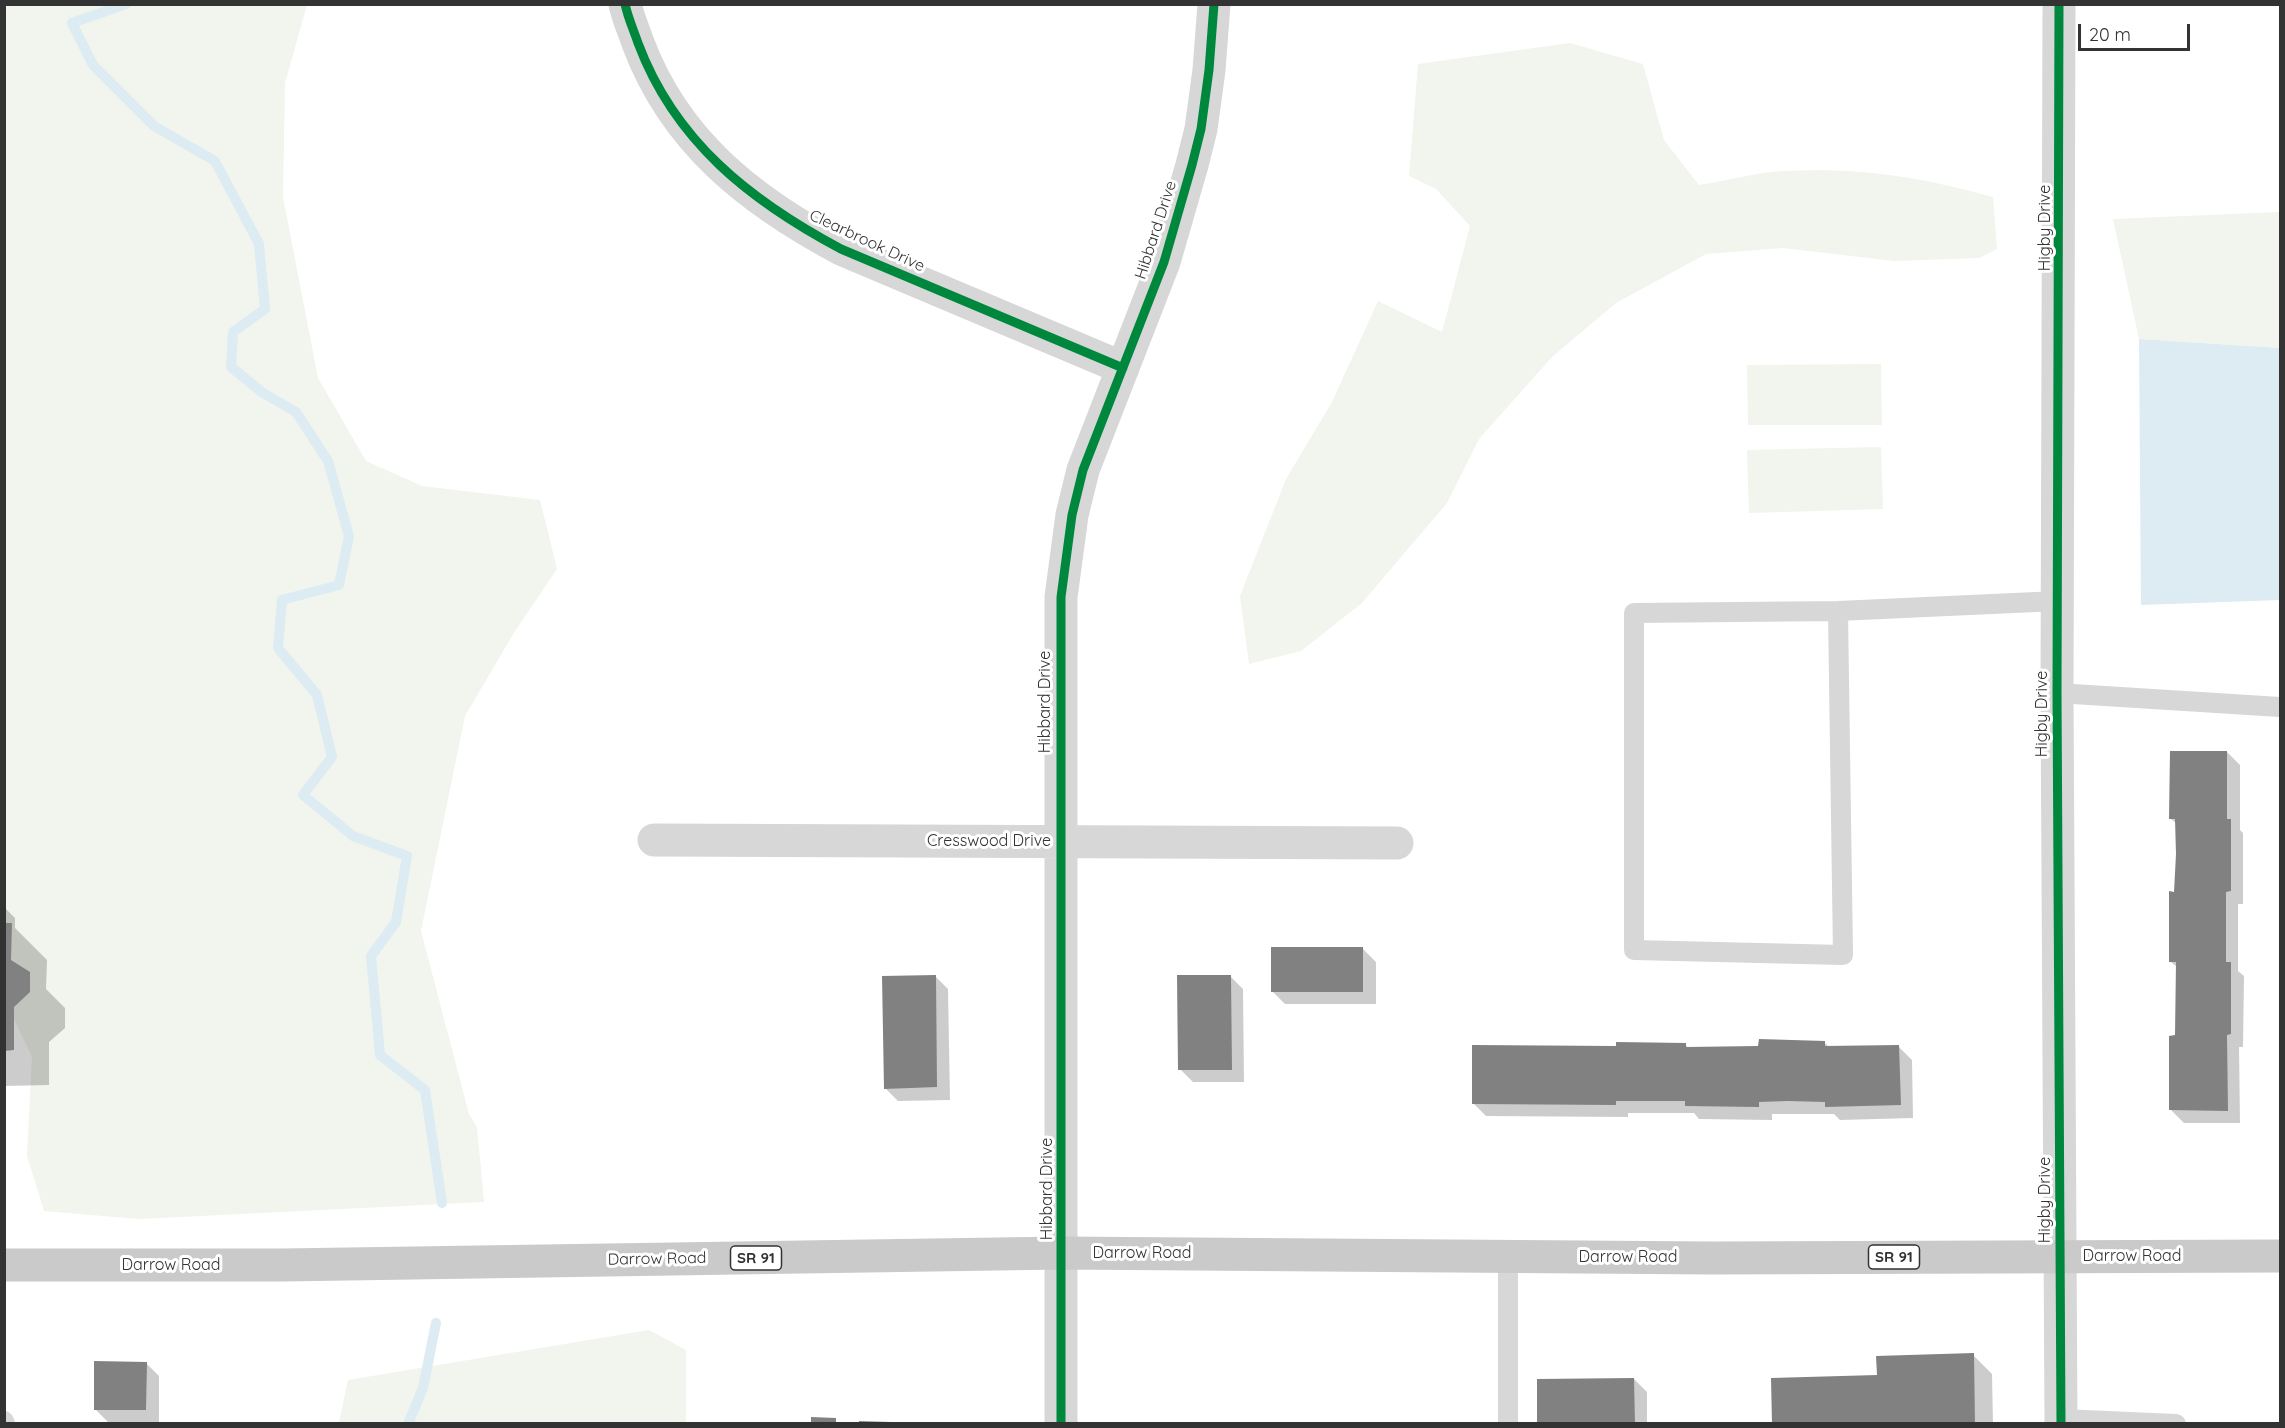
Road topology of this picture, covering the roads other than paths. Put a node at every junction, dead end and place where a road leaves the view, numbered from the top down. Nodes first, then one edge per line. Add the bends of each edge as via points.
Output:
1 (625, 4) edge
2 (1214, 4) edge
3 (2059, 4) edge
4 (1123, 368) junction
5 (2058, 601) junction
6 (1838, 610) junction
7 (2057, 693) junction
8 (2280, 707) edge
9 (654, 840) dead end
10 (1060, 841) junction
11 (1397, 843) dead end
12 (1062, 1253) junction
13 (1508, 1256) junction
14 (2280, 1256) edge
15 (2060, 1257) junction
16 (4, 1265) edge
17 (2061, 1421) edge
18 (1062, 1424) edge
19 (1508, 1424) edge
20 (2176, 1424) edge

1 - 4 street, Clearbrook Drive via 647,67 676,117 714,163 758,199 798,227 841,249
2 - 4 street, Hibbard Drive via 1209,70 1192,165 1164,262
3 - 5 street, Higby Drive
4 - 10 street, Hibbard Drive via 1083,470 1072,515 1061,597
5 - 6 lane
5 - 7 street, Higby Drive
6 - 6 lane via 1843,955 1634,950 1634,613
7 - 8 lane
7 - 15 street, Higby Drive
9 - 10 street, Cresswood Drive
10 - 11 street, Cresswood Drive
10 - 12 street, Hibbard Drive
12 - 13 main road, Darrow Road / SR 91
12 - 16 main road, Darrow Road / SR 91 via 283,1265
12 - 18 street, Hibbard Drive
13 - 15 main road, Darrow Road / SR 91
13 - 19 lane
14 - 15 main road, Darrow Road / SR 91
15 - 17 street, Higby Drive
17 - 20 lane

